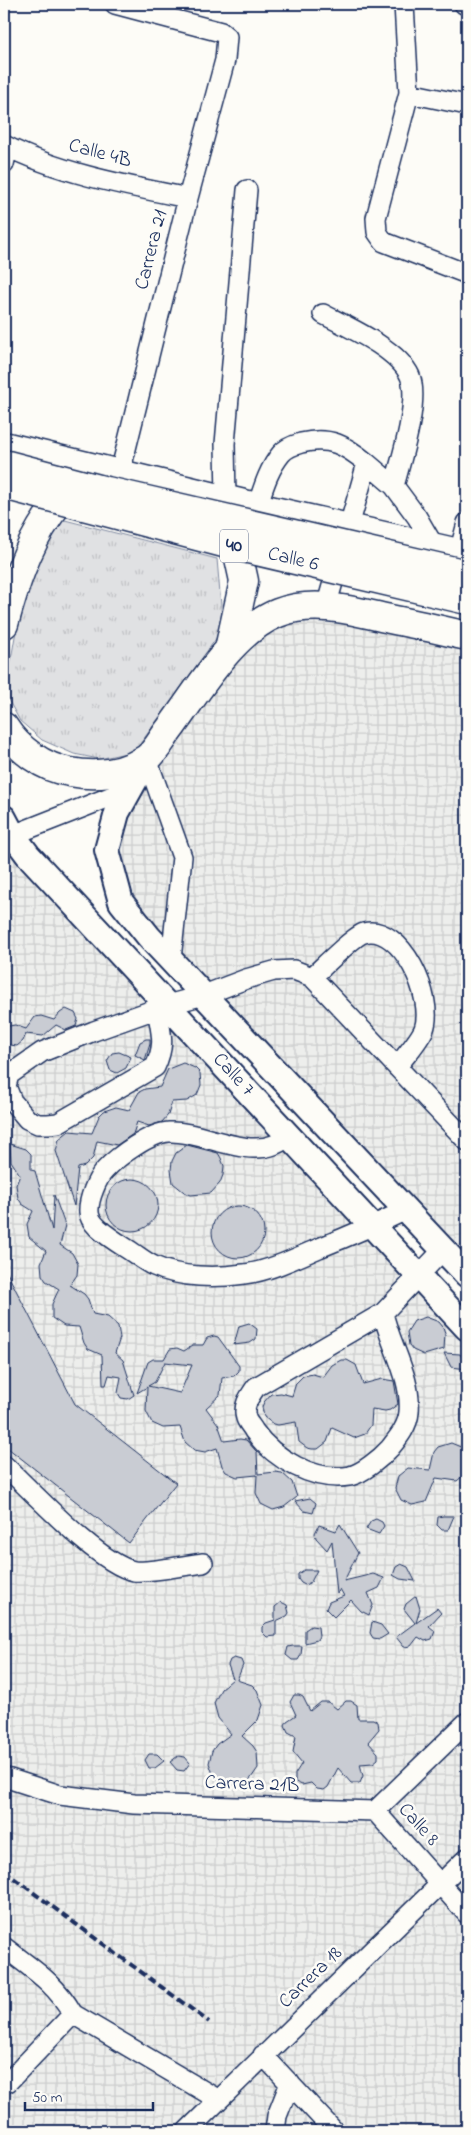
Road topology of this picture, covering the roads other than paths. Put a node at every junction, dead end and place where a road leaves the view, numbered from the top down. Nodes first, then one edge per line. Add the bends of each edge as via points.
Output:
1 (115, 4) edge
2 (404, 4) edge
3 (409, 93) junction
4 (467, 105) edge
5 (5, 152) edge
6 (247, 190) dead end
7 (188, 198) junction
8 (467, 274) edge
9 (323, 314) dead end
10 (4, 446) edge
11 (367, 463) junction
12 (4, 464) edge
13 (107, 471) junction
14 (4, 484) edge
15 (394, 486) junction
16 (226, 500) junction
17 (257, 507) junction
18 (467, 523) edge
19 (349, 527) junction
20 (457, 557) edge
21 (467, 600) edge
22 (326, 606) junction
23 (4, 617) edge
24 (467, 636) edge
25 (229, 649) junction
26 (4, 726) edge
27 (147, 759) junction
28 (130, 789) junction
29 (8, 827) edge
30 (171, 960) junction
31 (312, 977) junction
32 (204, 995) junction
33 (162, 1007) junction
34 (397, 1067) junction
35 (289, 1136) junction
36 (467, 1141) edge
37 (406, 1210) junction
38 (373, 1226) junction
39 (444, 1250) junction
40 (467, 1275) edge
41 (419, 1276) junction
42 (382, 1313) junction
43 (467, 1328) edge
44 (4, 1465) edge
45 (202, 1563) dead end
46 (467, 1722) edge
47 (4, 1776) edge
48 (375, 1811) junction
49 (467, 1858) edge
50 (440, 1884) junction
51 (467, 1914) edge
52 (4, 1947) edge
53 (73, 2014) junction
54 (263, 2056) junction
55 (290, 2083) junction
56 (4, 2084) edge
57 (219, 2100) junction
58 (186, 2131) edge
59 (275, 2131) edge
60 (334, 2131) edge

1 - 7 street, Carrera 21 via 221,32 227,37 225,60
2 - 3 street
3 - 4 street
3 - 8 street via 376,218 377,232 384,242
5 - 7 street, Calle 4B via 118,184
6 - 16 street via 225,444
7 - 13 street, Carrera 21
9 - 15 street via 393,355 410,376 412,398 408,435
10 - 13 highway
11 - 15 street
11 - 17 street via 332,441 296,444 282,453 265,482
11 - 19 street
12 - 20 highway, Calle 6 / 40, bridge via 107,491
13 - 16 highway
13 - 23 highway via 49,515 24,559
14 - 21 highway, Calle 6 / 40, bridge via 231,546
15 - 20 street via 417,517
16 - 17 highway
16 - 25 highway via 244,581
17 - 19 highway
18 - 20 street
19 - 20 highway
19 - 22 street
22 - 24 highway
22 - 25 highway via 279,613 252,627
25 - 27 highway
26 - 27 highway via 11,738 33,758 60,771 90,776 120,772
27 - 28 main road, Calle 7
27 - 30 street via 182,857
28 - 29 street
28 - 30 main road, Calle 7 via 117,813 107,850 121,902
29 - 33 main road, Calle 7
30 - 32 main road, Calle 7
31 - 32 street via 294,970 274,971
31 - 34 street
31 - 34 street via 362,933 377,931 389,936 404,953 424,990 426,1015 424,1030
32 - 33 street
32 - 37 main road, Calle 7
33 - 33 street via 162,1052 156,1067 58,1123 38,1124 27,1119 12,1101 6,1086 9,1075 42,1052
33 - 35 main road, Calle 7
34 - 36 street
35 - 38 main road, Calle 7
35 - 38 street via 281,1144 255,1148 169,1132 146,1139 104,1171 95,1186 89,1212 94,1223 108,1237 154,1266 201,1276 246,1274 285,1262
37 - 38 street
37 - 39 main road, Calle 7
38 - 41 main road, Calle 7
39 - 40 main road, Calle 7
39 - 41 street
41 - 42 street
41 - 43 main road, Calle 7
42 - 42 street via 406,1381 409,1412 402,1434 380,1459 351,1476 319,1475 282,1459 260,1438 246,1418 246,1404 256,1387
44 - 45 street via 94,1549 117,1565 135,1571
46 - 48 street
47 - 48 street, Carrera 21B via 60,1796 134,1804
48 - 50 street, Calle 8
49 - 50 street, Carrera 18
50 - 51 street, Calle 8
50 - 54 street, Carrera 18
52 - 53 street via 52,1984
53 - 56 street
53 - 57 street
54 - 55 street
54 - 57 street, Carrera 18
55 - 59 street via 277,2116
55 - 60 street
57 - 58 street, Carrera 18

